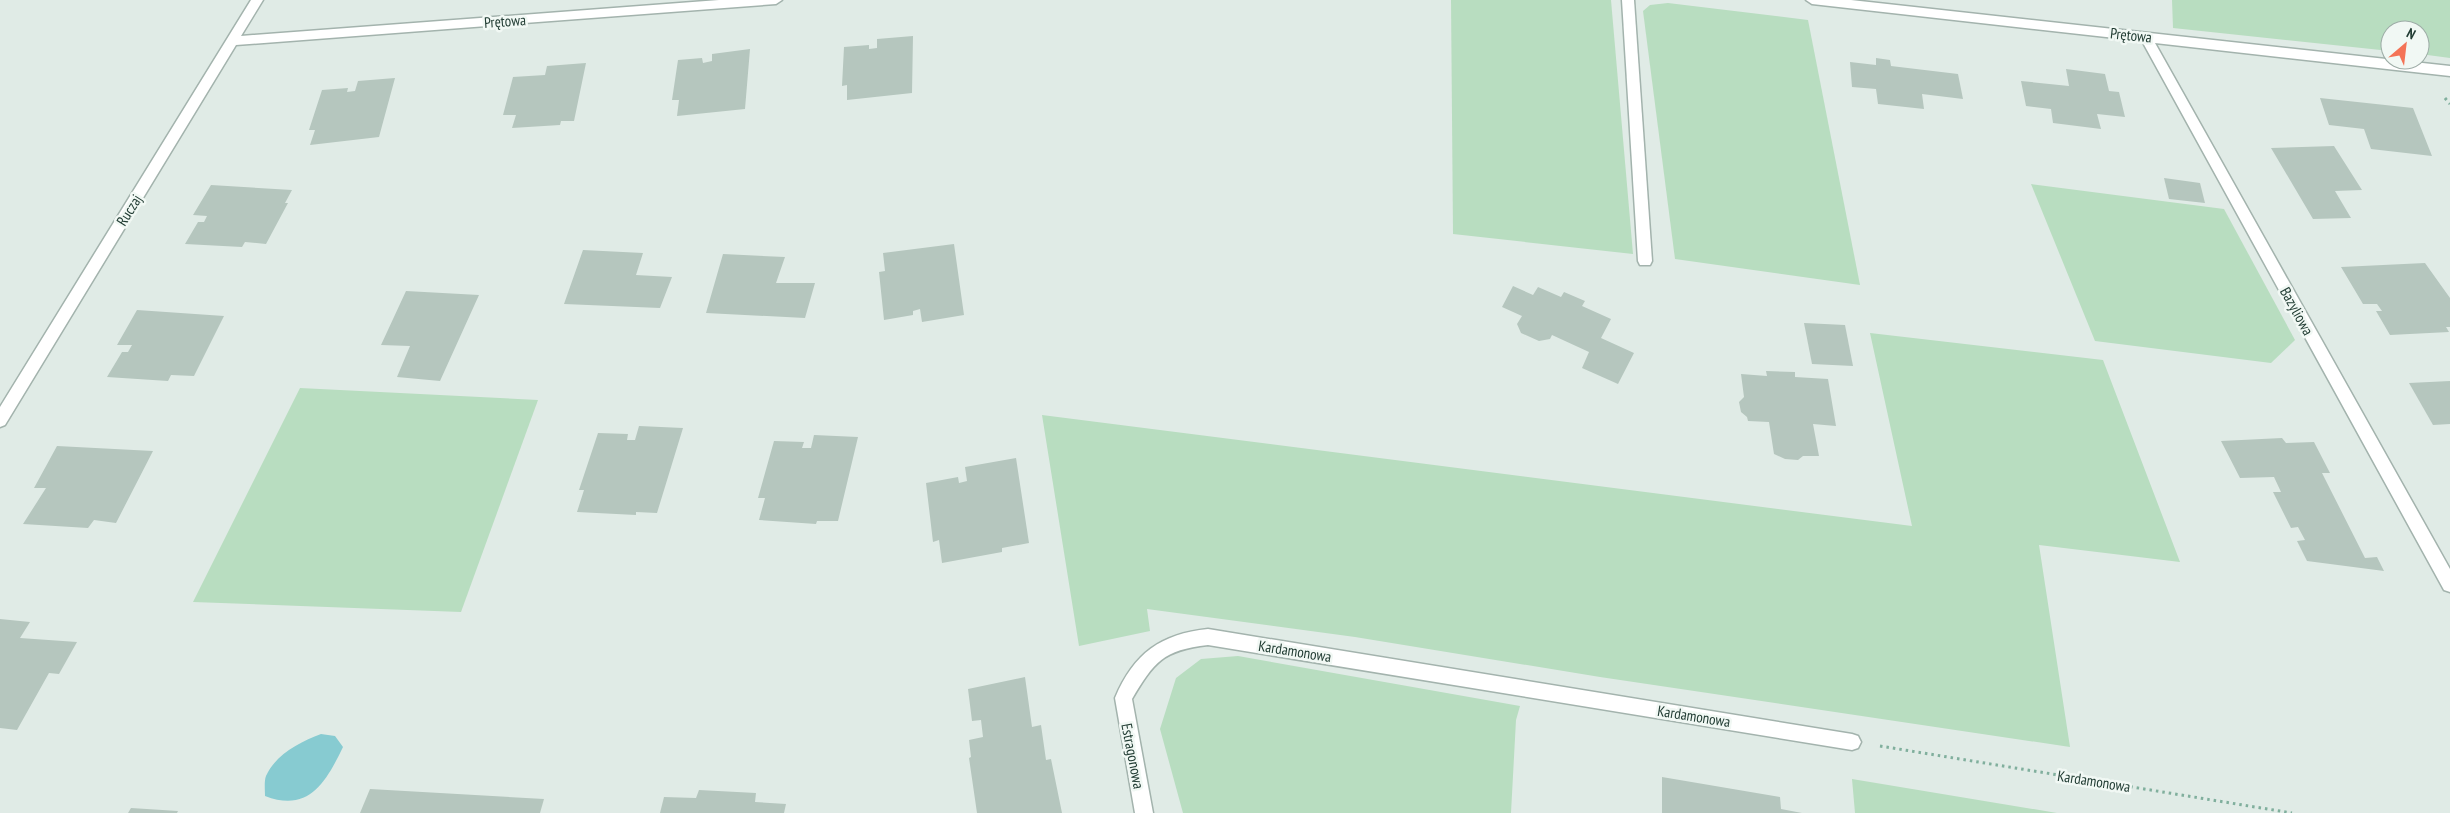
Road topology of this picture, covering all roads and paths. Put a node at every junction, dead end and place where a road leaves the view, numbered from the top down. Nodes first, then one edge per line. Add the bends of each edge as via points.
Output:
1 (257, 0) edge
2 (776, 0) edge
3 (1628, 0) edge
4 (1812, 0) edge
5 (2146, 37) junction
6 (233, 41) junction
7 (2450, 71) edge
8 (1645, 261) dead end
9 (0, 420) edge
10 (2450, 585) edge
11 (1123, 698) joint
12 (1852, 742) joint
13 (1144, 813) edge
14 (2292, 813) edge

1 - 6 street, Ruczaj
2 - 6 street, Prętowa
3 - 8 street
4 - 5 street, Prętowa
5 - 7 street, Prętowa
5 - 10 street, Bazyliowa
6 - 9 street, Ruczaj
11 - 12 street, Kardamonowa via 1142,667 1162,647 1184,638 1208,637
11 - 13 street, Estragonowa
12 - 14 path, Kardamonowa

